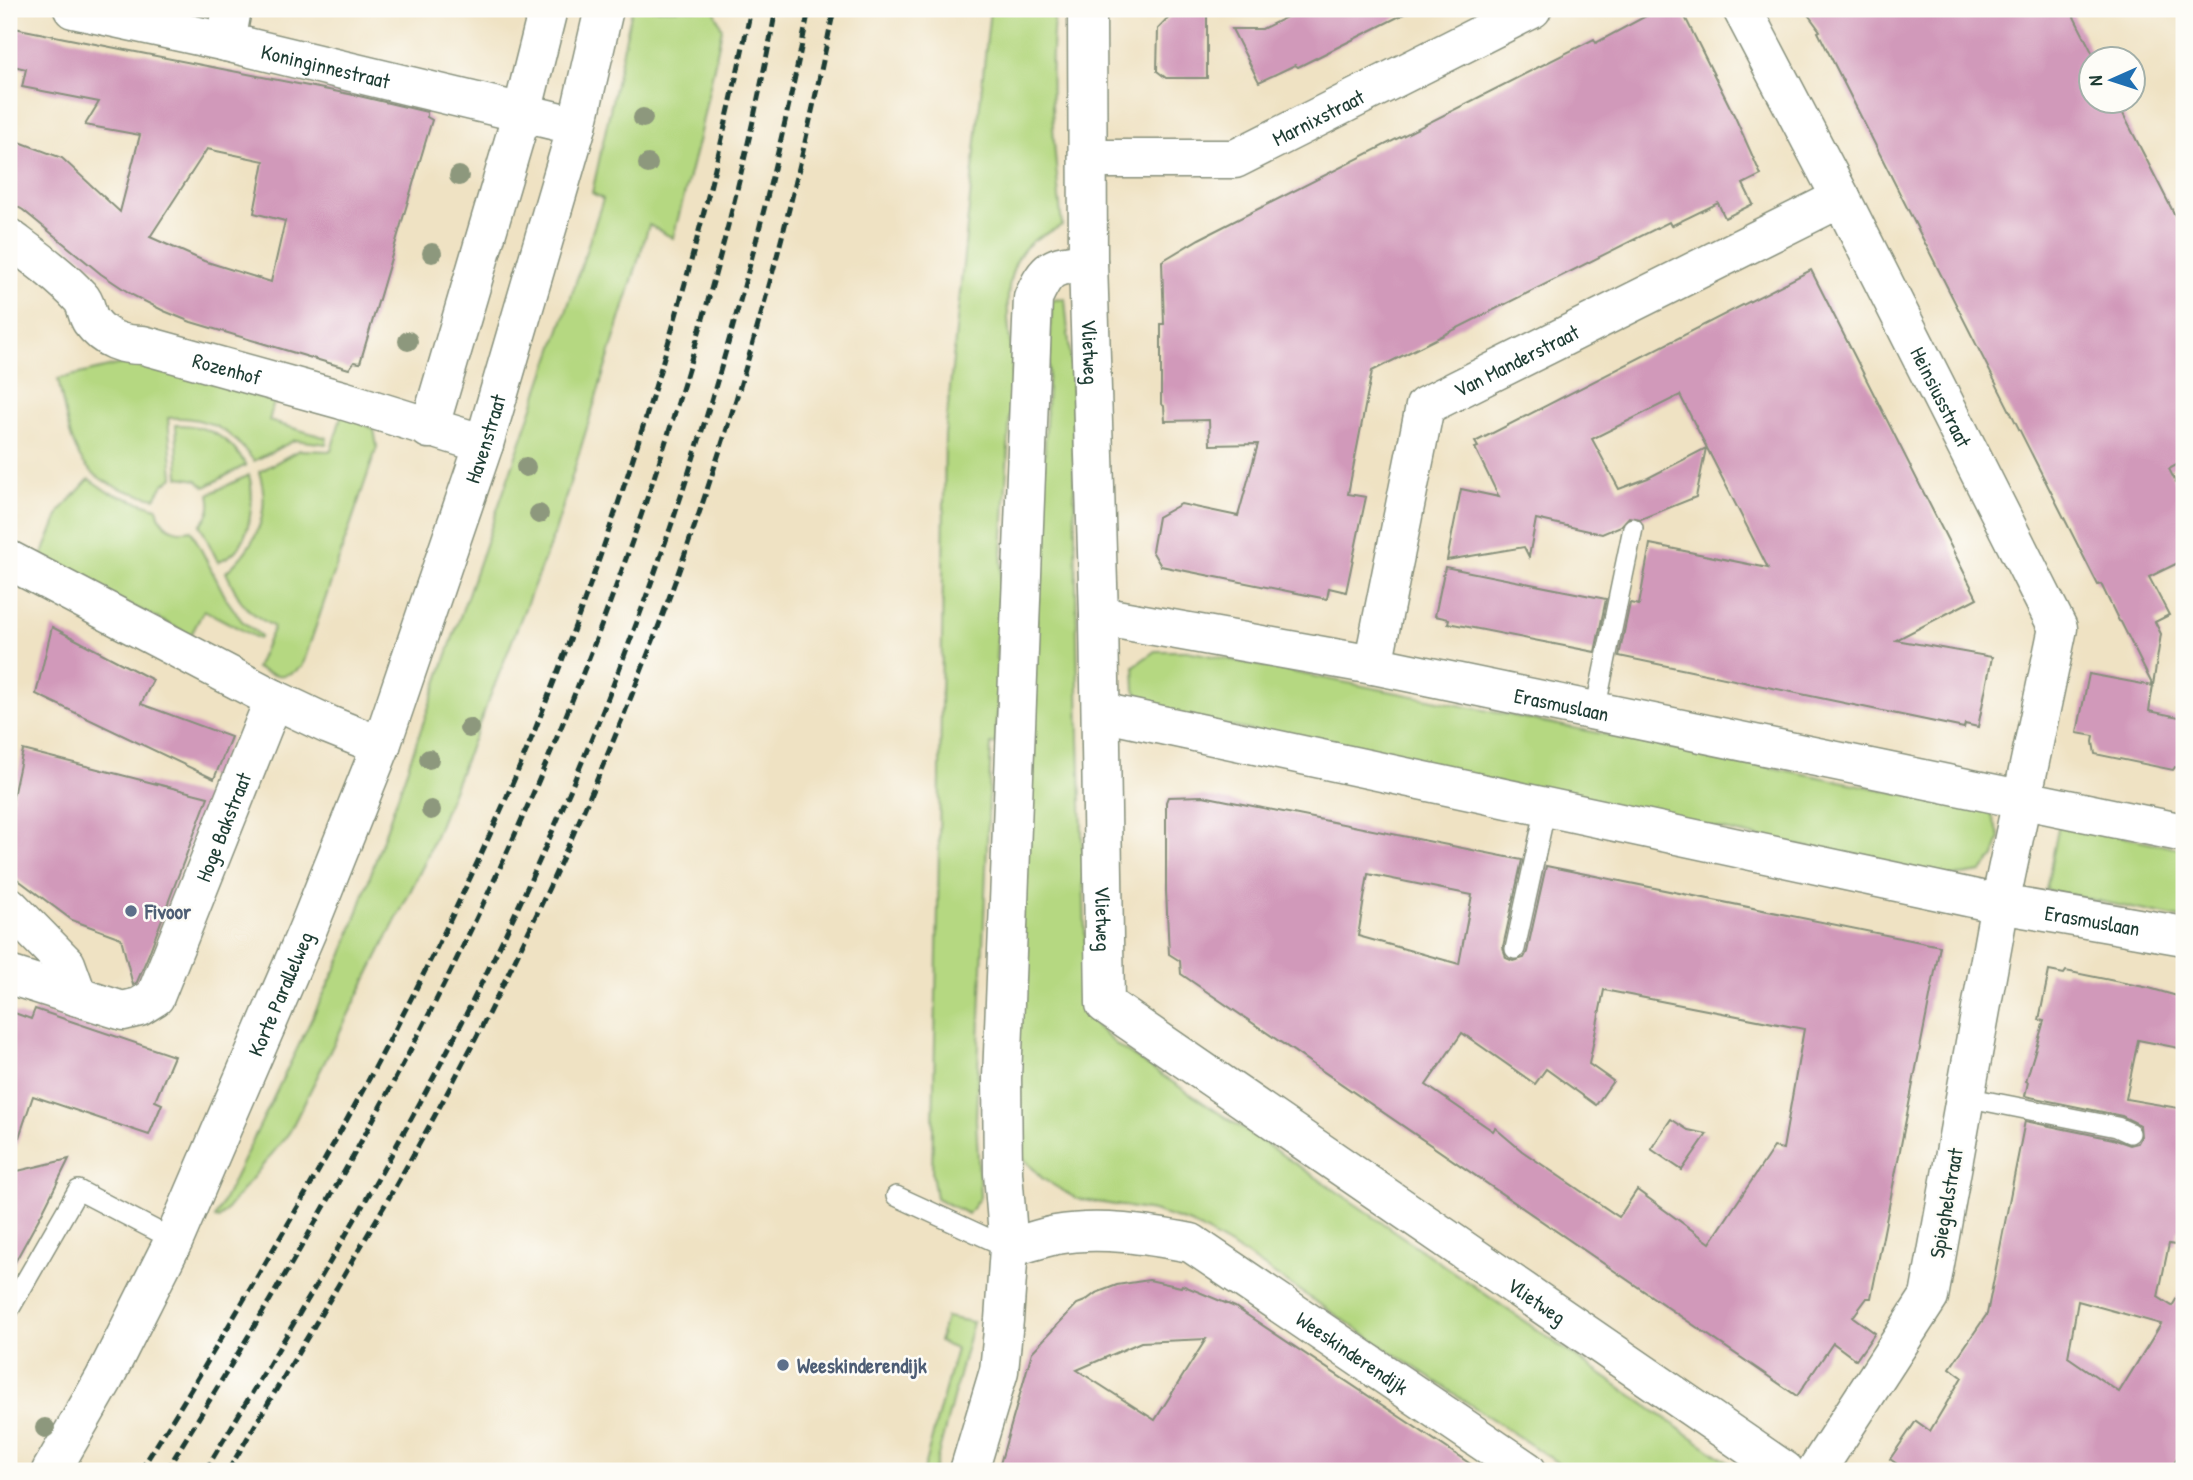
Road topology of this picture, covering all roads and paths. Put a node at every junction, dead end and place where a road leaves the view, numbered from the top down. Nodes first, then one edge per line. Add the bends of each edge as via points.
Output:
1 (73, 9) edge
2 (548, 9) edge
3 (604, 9) edge
4 (1087, 9) edge
5 (1532, 9) edge
6 (1742, 9) edge
7 (229, 25) edge
8 (509, 110) junction
9 (577, 126) junction
10 (1088, 159) junction
11 (1841, 198) junction
12 (9, 238) edge
13 (1088, 262) junction
14 (429, 429) junction
15 (484, 444) junction
16 (1633, 528) dead end
17 (9, 560) edge
18 (1099, 616) junction
19 (1373, 665) junction
20 (274, 699) junction
21 (1595, 711) junction
22 (1101, 712) junction
23 (381, 746) junction
24 (2022, 800) junction
25 (1546, 807) junction
26 (2184, 833) edge
27 (2000, 904) junction
28 (9, 906) edge
29 (2184, 936) edge
30 (1515, 948) dead end
31 (9, 975) edge
32 (79, 997) junction
33 (1965, 1097) junction
34 (2130, 1133) dead end
35 (896, 1196) dead end
36 (174, 1240) junction
37 (1009, 1248) junction
38 (9, 1310) edge
39 (51, 1471) edge
40 (969, 1471) edge
41 (1527, 1471) edge
42 (1784, 1471) edge
43 (1816, 1471) edge

1 - 7 street, Koninginnestraat
2 - 8 street
3 - 9 street, Havenstraat
4 - 10 street, Vlietweg
5 - 10 street, Marnixstraat via 1235,159
6 - 11 street, Heinsiusstraat
7 - 8 street, Koninginnestraat
8 - 9 street, Koninginnestraat
8 - 14 street
9 - 15 street, Havenstraat
10 - 13 street, Vlietweg
11 - 19 street, Van Manderstraat via 1425,406
11 - 24 street, Heinsiusstraat via 2058,628
12 - 14 street, Rozenhof via 83,299 91,321 107,337 124,345 143,345
13 - 18 street, Vlietweg
13 - 37 street via 1061,265 1044,274 1032,298 1002,1078
14 - 15 street, Rozenhof
15 - 23 street, Havenstraat
16 - 21 lane
17 - 20 street
18 - 19 street, Erasmuslaan
18 - 22 street, Vlietweg
19 - 21 street, Erasmuslaan
20 - 23 street
20 - 32 street, Hoge Bakstraat via 155,997 123,1010
21 - 24 street, Erasmuslaan
22 - 25 street, Erasmuslaan
22 - 42 street, Vlietweg via 1105,1004
23 - 36 street, Korte Parallelweg
24 - 26 street, Erasmuslaan
24 - 27 street
25 - 27 street, Erasmuslaan
25 - 30 lane
27 - 29 street, Erasmuslaan
27 - 33 street, Spieghelstraat
28 - 32 street via 66,964
31 - 32 street, Hoge Bakstraat
33 - 34 lane
33 - 43 street, Spieghelstraat via 1929,1297
35 - 37 lane
36 - 38 lane via 78,1190
36 - 39 street, Korte Parallelweg via 104,1379
37 - 40 street via 999,1371
37 - 41 street, Weeskinderendijk via 1057,1235 1107,1233 1191,1243

